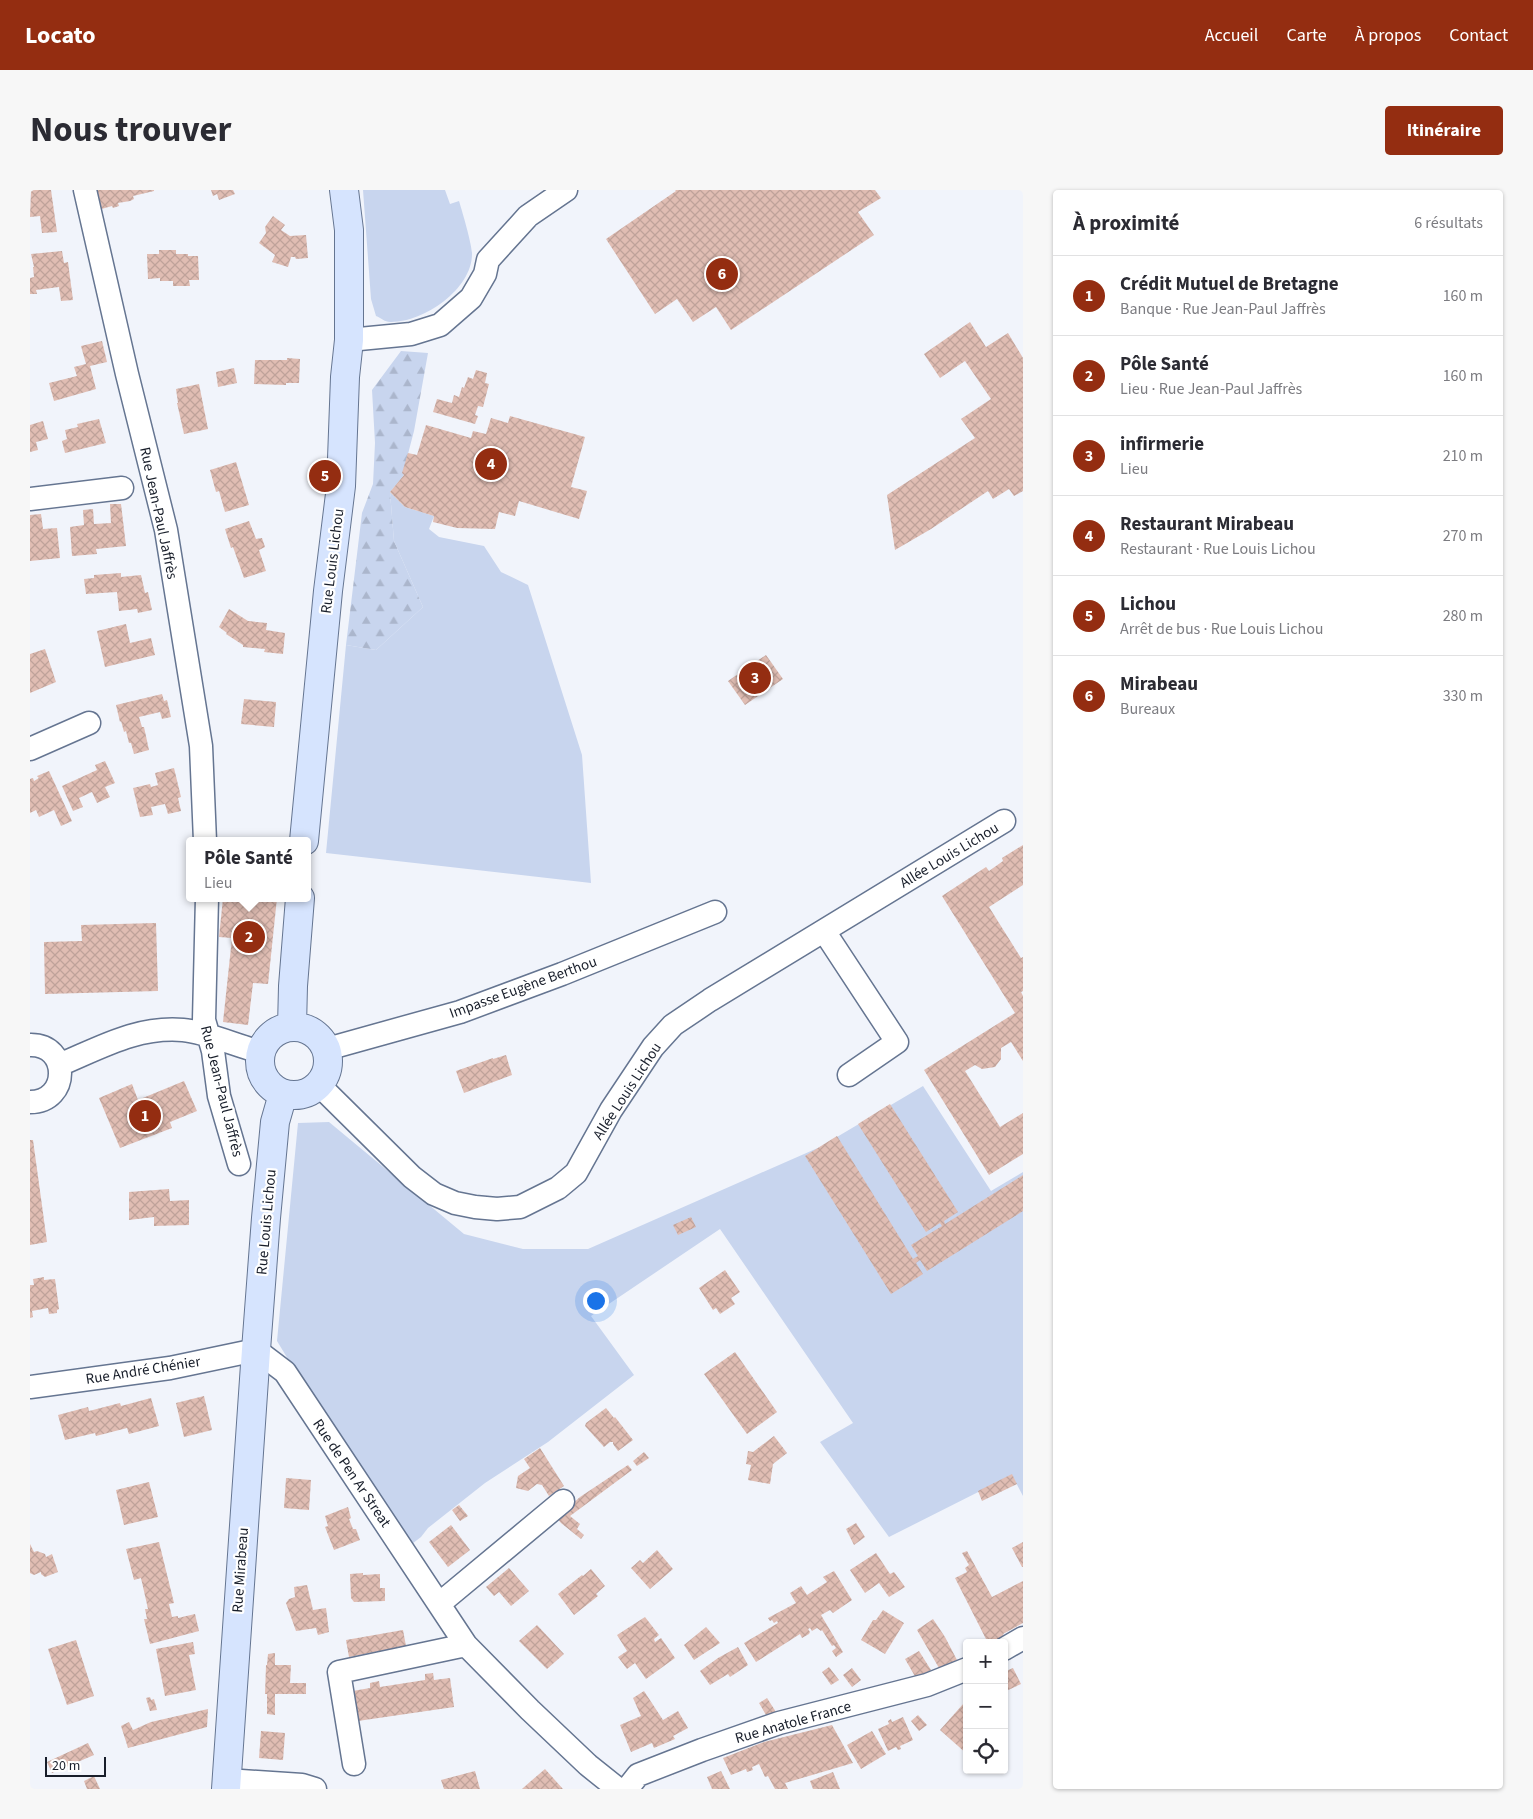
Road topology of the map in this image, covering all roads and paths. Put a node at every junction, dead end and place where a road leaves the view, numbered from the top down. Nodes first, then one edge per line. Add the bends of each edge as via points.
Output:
1 (85, 190) edge
2 (344, 190) edge
3 (566, 190) edge
4 (349, 340) junction
5 (122, 488) dead end
6 (30, 499) edge
7 (89, 723) dead end
8 (30, 749) edge
9 (1004, 821) dead end
10 (205, 837) edge
11 (304, 837) edge
12 (206, 902) edge
13 (300, 902) edge
14 (715, 912) dead end
15 (824, 931) junction
16 (292, 1027) junction
17 (209, 1037) junction
18 (30, 1045) edge
19 (327, 1049) junction
20 (261, 1052) junction
21 (59, 1065) junction
22 (849, 1075) dead end
23 (319, 1085) junction
24 (283, 1094) junction
25 (30, 1102) edge
26 (239, 1164) dead end
27 (256, 1350) junction
28 (30, 1387) edge
29 (563, 1501) dead end
30 (439, 1604) junction
31 (1023, 1638) edge
32 (466, 1644) junction
33 (1008, 1647) edge
34 (963, 1671) edge
35 (354, 1764) dead end
36 (226, 1784) edge
37 (315, 1789) edge
38 (618, 1789) edge
39 (627, 1789) edge

1 - 10 street, Rue Jean-Paul Jaffrès via 166,530 201,746
2 - 4 main road, Rue Louis Lichou via 349,230
3 - 4 street via 528,216 488,260 485,274 471,298 440,325 411,334
4 - 11 main road, Rue Louis Lichou via 341,486
5 - 6 street
7 - 8 street
9 - 15 street, Allée Louis Lichou
12 - 17 street, Rue Jean-Paul Jaffrès via 204,1020
13 - 16 main road
14 - 19 street, Impasse Eugène Berthou via 460,1012
15 - 22 street via 897,1042
15 - 23 street, Allée Louis Lichou via 673,1025 653,1046 611,1110 576,1173 558,1188 520,1207 474,1207 434,1194 412,1177
16 - 19 main road via 309,1030
16 - 20 main road via 278,1030 270,1036
17 - 20 street
17 - 21 street via 185,1030 157,1030 130,1035
17 - 26 street, Rue Jean-Paul Jaffrès via 219,1096
18 - 21 street via 52,1053
19 - 23 main road via 328,1068
20 - 24 main road via 260,1063 266,1082
21 - 25 street via 60,1079 54,1091 40,1101
23 - 24 main road via 309,1093
24 - 27 main road, Rue Louis Lichou via 275,1122
27 - 28 street, Rue André Chénier via 170,1368
27 - 30 street, Rue de Pen Ar Streat via 285,1372
27 - 36 main road, Rue Mirabeau
29 - 30 street
30 - 32 street, Rue de Pen Ar Streat
31 - 33 street
32 - 35 street via 339,1672
32 - 38 street, Rue de Pen Ar Streat via 588,1765
34 - 39 street, Rue Anatole France via 927,1685 779,1723 702,1750 638,1775
36 - 37 street via 302,1785

